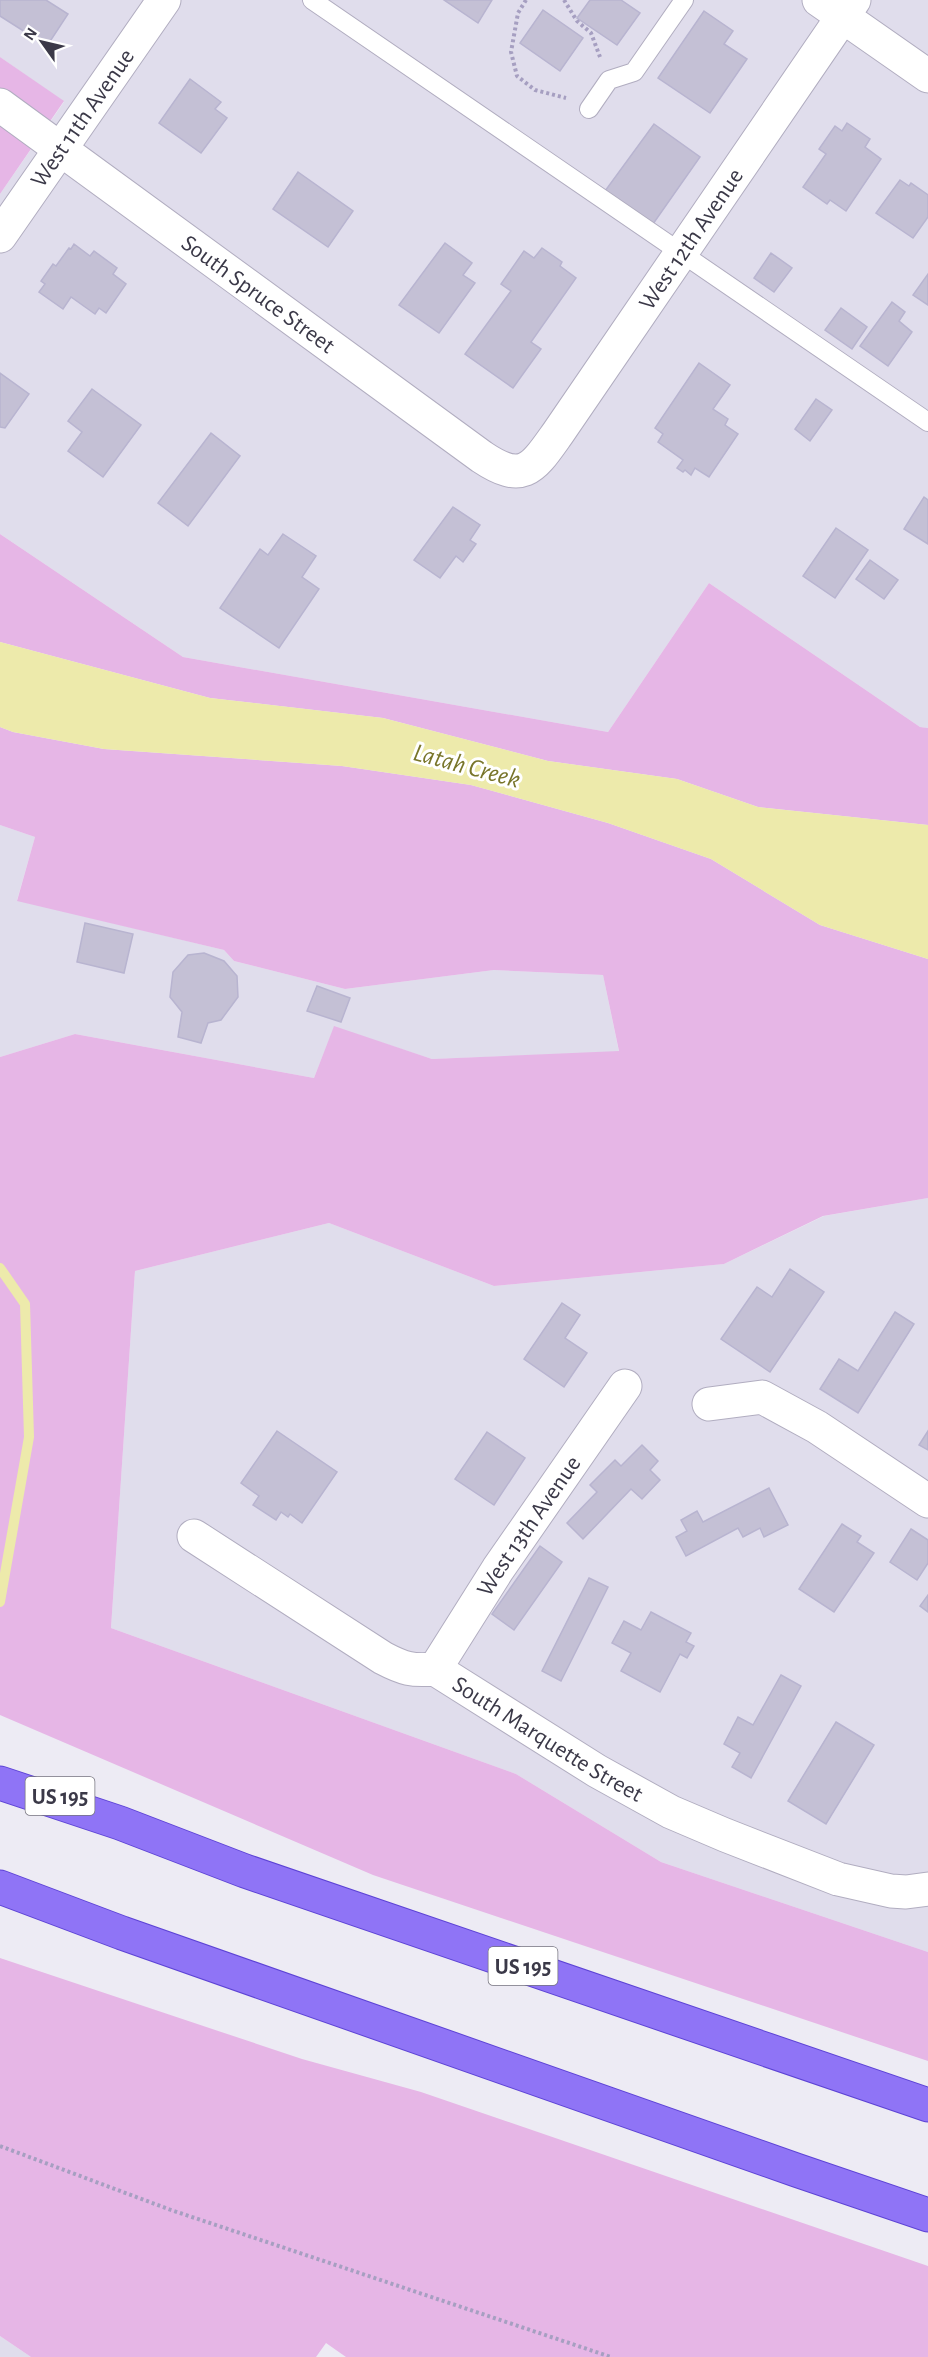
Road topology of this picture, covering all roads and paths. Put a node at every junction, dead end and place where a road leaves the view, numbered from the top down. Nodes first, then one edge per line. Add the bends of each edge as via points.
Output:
1 (164, 0) edge
2 (312, 0) edge
3 (526, 0) edge
4 (564, 0) edge
5 (684, 0) edge
6 (839, 6) edge
7 (928, 76) edge
8 (609, 80) junction
9 (0, 105) edge
10 (589, 109) joint
11 (60, 149) junction
12 (0, 236) edge
13 (682, 252) junction
14 (928, 422) edge
15 (521, 471) joint
16 (625, 1386) dead end
17 (709, 1404) dead end
18 (928, 1501) edge
19 (194, 1536) dead end
20 (435, 1669) junction
21 (0, 1769) edge
22 (0, 1782) edge
23 (120, 1823) junction
24 (0, 1887) edge
25 (928, 1889) edge
26 (0, 1898) edge
27 (122, 1933) junction
28 (928, 2105) edge
29 (0, 2146) edge
30 (928, 2215) edge
31 (612, 2357) edge

1 - 11 street, West 11th Avenue
2 - 13 lane
3 - 10 path via 518,13 511,52 517,76 535,90 560,95
4 - 8 path via 577,21 591,33
5 - 8 lane via 634,72
6 - 7 street
6 - 13 street, West 12th Avenue
8 - 10 lane
9 - 11 street, South Spruce Street
11 - 12 street, West 11th Avenue
11 - 15 street, South Spruce Street via 482,457 507,471
13 - 14 lane
13 - 15 street, West 12th Avenue via 548,447 536,462
16 - 20 street, West 13th Avenue
17 - 18 street via 762,1398 816,1427
19 - 20 street, South Marquette Street via 392,1663 414,1671
20 - 25 street, South Marquette Street via 670,1812 838,1879 891,1891
21 - 23 highway, US 195
22 - 23 highway, US 195
23 - 28 highway, US 195 via 244,1871
24 - 27 highway
26 - 27 highway
27 - 30 highway
29 - 31 path via 171,2210

